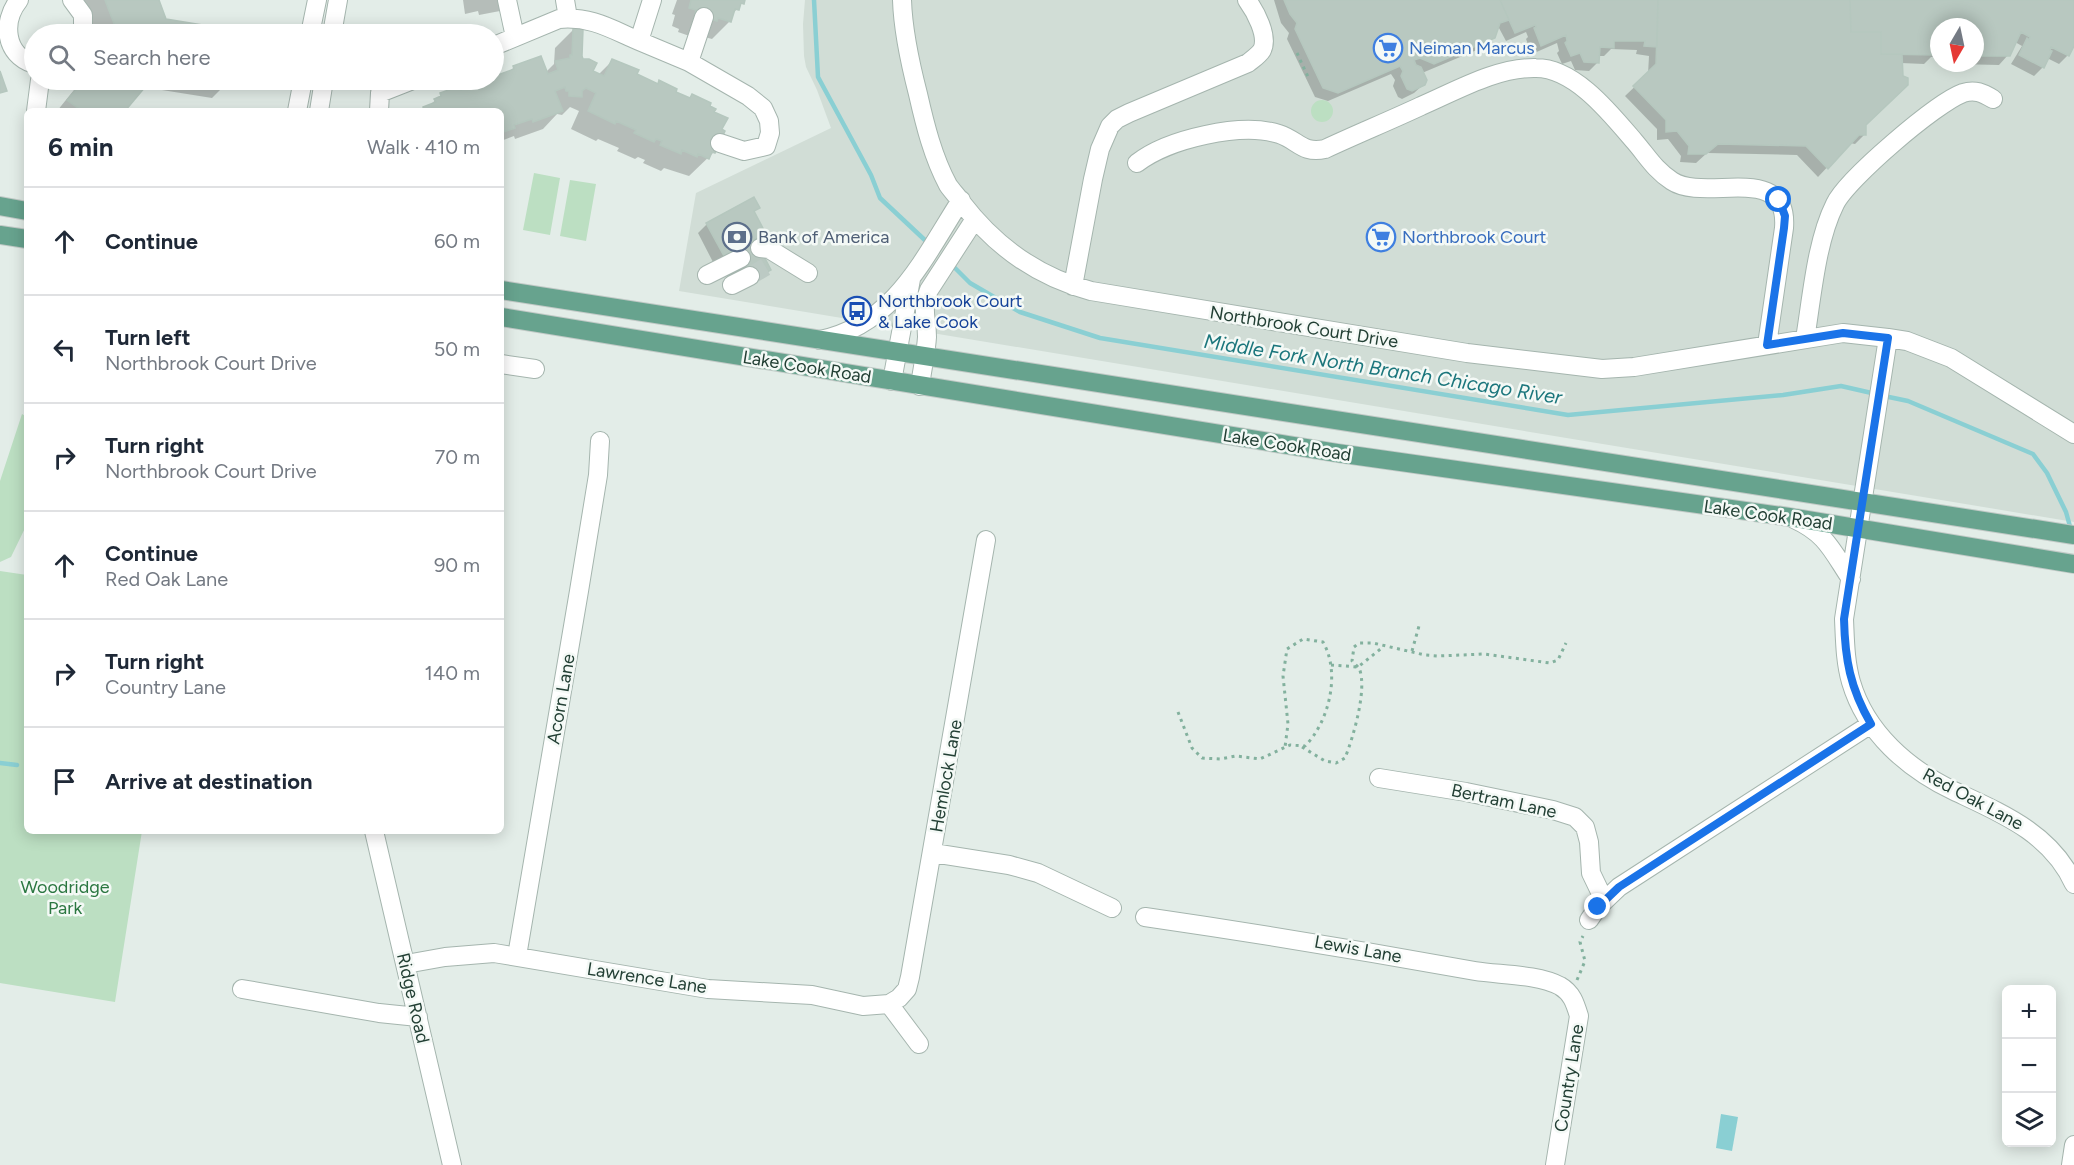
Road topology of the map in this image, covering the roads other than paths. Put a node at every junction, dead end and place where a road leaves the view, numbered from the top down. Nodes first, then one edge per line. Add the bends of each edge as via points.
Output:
1 (19, 0) edge
2 (72, 0) edge
3 (316, 0) edge
4 (338, 0) edge
5 (507, 0) edge
6 (565, 0) edge
7 (652, 0) edge
8 (902, 0) edge
9 (1247, 0) edge
10 (704, 17) dead end
11 (568, 18) junction
12 (84, 24) edge
13 (312, 24) edge
14 (334, 24) edge
15 (515, 38) junction
16 (504, 42) edge
17 (639, 42) junction
18 (24, 58) edge
19 (689, 62) junction
20 (39, 90) edge
21 (301, 90) edge
22 (322, 90) edge
23 (388, 90) edge
24 (1993, 99) dead end
25 (36, 108) edge
26 (298, 108) edge
27 (319, 108) edge
28 (379, 108) edge
29 (720, 143) dead end
30 (1137, 163) dead end
31 (961, 200) junction
32 (0, 206) edge
33 (24, 210) edge
34 (975, 219) junction
35 (0, 235) edge
36 (24, 239) edge
37 (770, 256) dead end
38 (745, 267) joint
39 (808, 273) dead end
40 (911, 278) junction
41 (1073, 286) junction
42 (504, 290) edge
43 (504, 317) edge
44 (1888, 338) junction
45 (1805, 339) junction
46 (819, 340) junction
47 (1767, 345) junction
48 (896, 352) junction
49 (924, 357) junction
50 (504, 364) edge
51 (535, 369) dead end
52 (892, 381) junction
53 (920, 386) junction
54 (2074, 434) edge
55 (600, 441) dead end
56 (1863, 502) junction
57 (1789, 517) junction
58 (1859, 528) junction
59 (2069, 534) edge
60 (986, 540) dead end
61 (2072, 563) edge
62 (1851, 579) junction
63 (1871, 724) junction
64 (1379, 778) dead end
65 (375, 834) edge
66 (933, 853) junction
67 (2073, 877) edge
68 (1605, 900) junction
69 (1112, 908) dead end
70 (1145, 916) dead end
71 (1589, 920) road end
72 (516, 956) junction
73 (405, 964) junction
74 (242, 989) dead end
75 (1568, 993) joint
76 (889, 1004) junction
77 (418, 1017) junction
78 (919, 1044) dead end
79 (2074, 1145) edge
80 (453, 1165) edge
81 (1555, 1165) edge
82 (2071, 1165) edge

1 - 18 street via 8,20 8,33 12,45
2 - 12 street
3 - 13 street
4 - 14 street
5 - 15 street
6 - 11 street
7 - 17 street
8 - 31 street, Northbrook Court Drive via 909,61 923,116 942,171
9 - 41 street via 1264,37 1256,57 1129,113 1110,126 1092,179
10 - 19 street
11 - 15 street
11 - 17 street via 587,19
15 - 16 street
17 - 19 street
19 - 29 street via 748,96 763,108 769,121 766,146 744,151
20 - 25 street
21 - 26 street
22 - 27 street
23 - 28 street via 380,93
24 - 45 street via 1978,91 1946,102 1894,143 1845,190 1824,231
30 - 47 street via 1147,155 1185,141 1227,130 1278,134 1305,149 1325,149 1484,79 1526,68 1552,70 1572,80 1602,106 1655,168 1672,181 1688,187 1754,188 1779,200 1785,216
31 - 34 street, Northbrook Court Drive
31 - 40 street
32 - 33 main road
34 - 41 street, Northbrook Court Drive via 1022,260
34 - 49 street via 929,290 924,312
35 - 36 main road
37 - 39 street
38 - 38 street via 720,280
40 - 46 street via 864,323
40 - 48 street
41 - 47 street, Northbrook Court Drive via 1360,337 1602,369
42 - 46 main road, Lake Cook Road
43 - 52 main road, Lake Cook Road
44 - 45 street, Northbrook Court Drive via 1843,333
44 - 54 street, Northbrook Court Drive via 1951,358
44 - 56 street
45 - 47 street, Northbrook Court Drive
46 - 48 main road, Lake Cook Road
48 - 49 main road, Lake Cook Road
48 - 52 street
49 - 53 street
49 - 56 main road, Lake Cook Road
50 - 51 street
52 - 53 main road, Lake Cook Road
53 - 57 main road, Lake Cook Road via 1337,453
55 - 72 street, Acorn Lane via 598,475
56 - 58 street, Red Oak Lane
56 - 59 main road, Lake Cook Road
57 - 58 main road, Lake Cook Road
57 - 62 street via 1819,534
58 - 61 main road, Lake Cook Road
58 - 62 street, Red Oak Lane
60 - 66 street, Hemlock Lane
62 - 63 street, Red Oak Lane via 1844,619 1845,653 1859,704
63 - 67 street, Red Oak Lane via 1896,754 1926,777 2024,825 2047,845
63 - 68 street via 1619,887
64 - 68 street, Bertram Lane via 1466,792 1575,817 1585,827 1591,873
65 - 73 street, Ridge Road
66 - 69 street via 1038,873
66 - 76 street, Hemlock Lane via 910,977 906,989
68 - 71 street
70 - 75 street, Lewis Lane via 1543,980
72 - 73 street, Lawrence Lane via 464,955
72 - 76 street, Lawrence Lane via 708,989 812,995 863,1006
73 - 77 street, Ridge Road
74 - 77 street
75 - 81 street, Country Lane via 1574,998 1579,1016
76 - 78 street
77 - 80 street, Ridge Road
79 - 82 street

